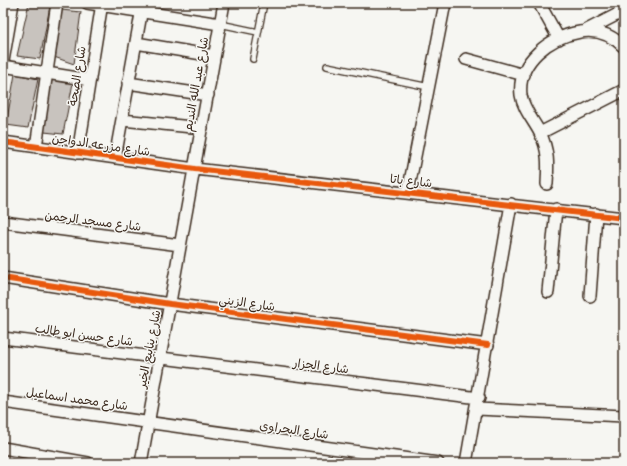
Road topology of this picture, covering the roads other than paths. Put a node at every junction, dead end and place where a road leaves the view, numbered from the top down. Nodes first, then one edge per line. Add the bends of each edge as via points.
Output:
1 (14, 3) edge
2 (58, 3) edge
3 (88, 3) edge
4 (224, 3) edge
5 (264, 3) edge
6 (445, 3) edge
7 (539, 3) edge
8 (102, 4) edge
9 (143, 7) edge
10 (624, 11) edge
11 (220, 24) junction
12 (586, 31) junction
13 (258, 32) junction
14 (559, 39) junction
15 (136, 43) junction
16 (624, 47) edge
17 (214, 56) junction
18 (253, 59) dead end
19 (466, 59) dead end
20 (3, 61) edge
21 (3, 66) edge
22 (327, 66) dead end
23 (47, 73) junction
24 (524, 74) junction
25 (90, 80) junction
26 (128, 83) junction
27 (429, 87) junction
28 (624, 90) edge
29 (208, 95) junction
30 (122, 120) junction
31 (202, 128) junction
32 (540, 133) junction
33 (3, 142) edge
34 (36, 147) junction
35 (78, 153) junction
36 (115, 158) junction
37 (195, 169) junction
38 (547, 184) dead end
39 (408, 192) junction
40 (511, 204) junction
41 (556, 209) junction
42 (596, 214) junction
43 (624, 218) edge
44 (3, 222) edge
45 (180, 245) junction
46 (3, 278) edge
47 (548, 292) dead end
48 (590, 296) dead end
49 (170, 304) junction
50 (3, 338) edge
51 (488, 345) junction
52 (161, 359) junction
53 (3, 402) edge
54 (478, 403) junction
55 (624, 416) edge
56 (147, 422) junction
57 (3, 448) edge
58 (88, 463) edge
59 (141, 463) edge
60 (438, 463) edge
61 (466, 463) edge

1 - 20 street
2 - 23 street
3 - 8 street
4 - 11 street, شارع عبد الله النديم
5 - 13 lane
6 - 27 street
7 - 14 street
8 - 9 street
8 - 25 street, شارع الصحة
9 - 11 street
9 - 15 street
10 - 12 street
11 - 13 lane
11 - 17 street, شارع عبد الله النديم
12 - 14 street
12 - 16 street via 609,35
13 - 18 lane
14 - 24 street via 541,49
15 - 17 street
15 - 26 street
17 - 29 street, شارع عبد الله النديم
19 - 24 street
21 - 23 street
22 - 27 lane
23 - 25 street
23 - 34 street
24 - 32 street via 521,95
25 - 35 street, شارع الصحة
26 - 29 street
26 - 30 street
27 - 39 street
28 - 32 street
29 - 31 street, شارع عبد الله النديم
30 - 31 street
30 - 36 street
31 - 37 street, شارع عبد الله النديم
32 - 38 street via 549,161
33 - 34 street, شارع مزرعه الدواجن
34 - 35 street, شارع مزرعه الدواجن
35 - 36 street, شارع مزرعه الدواجن
36 - 37 street, شارع مزرعه الدواجن
37 - 39 street, شارع باتا
37 - 45 street, شارع ينابيع الخير
39 - 40 street, شارع باتا
40 - 41 street, شارع باتا
40 - 51 street
41 - 42 street, شارع باتا
41 - 47 street
42 - 43 street, شارع باتا
42 - 48 street
44 - 45 street, شارع مسجد الرحمن
45 - 49 street, شارع ينابيع الخير
46 - 49 street, شارع الزيني
49 - 51 street, شارع الزيني
49 - 52 street, شارع ينابيع الخير
50 - 52 street, شارع حسن ابو طالب
51 - 54 street
52 - 54 street, شارع الجزار
52 - 56 street, شارع ينابيع الخير
53 - 56 street, شارع محمد اسماعيل
54 - 55 street, شارع الجزار
54 - 61 street
56 - 59 street, شارع ينابيع الخير
56 - 60 street, شارع البحراوى
57 - 58 street

